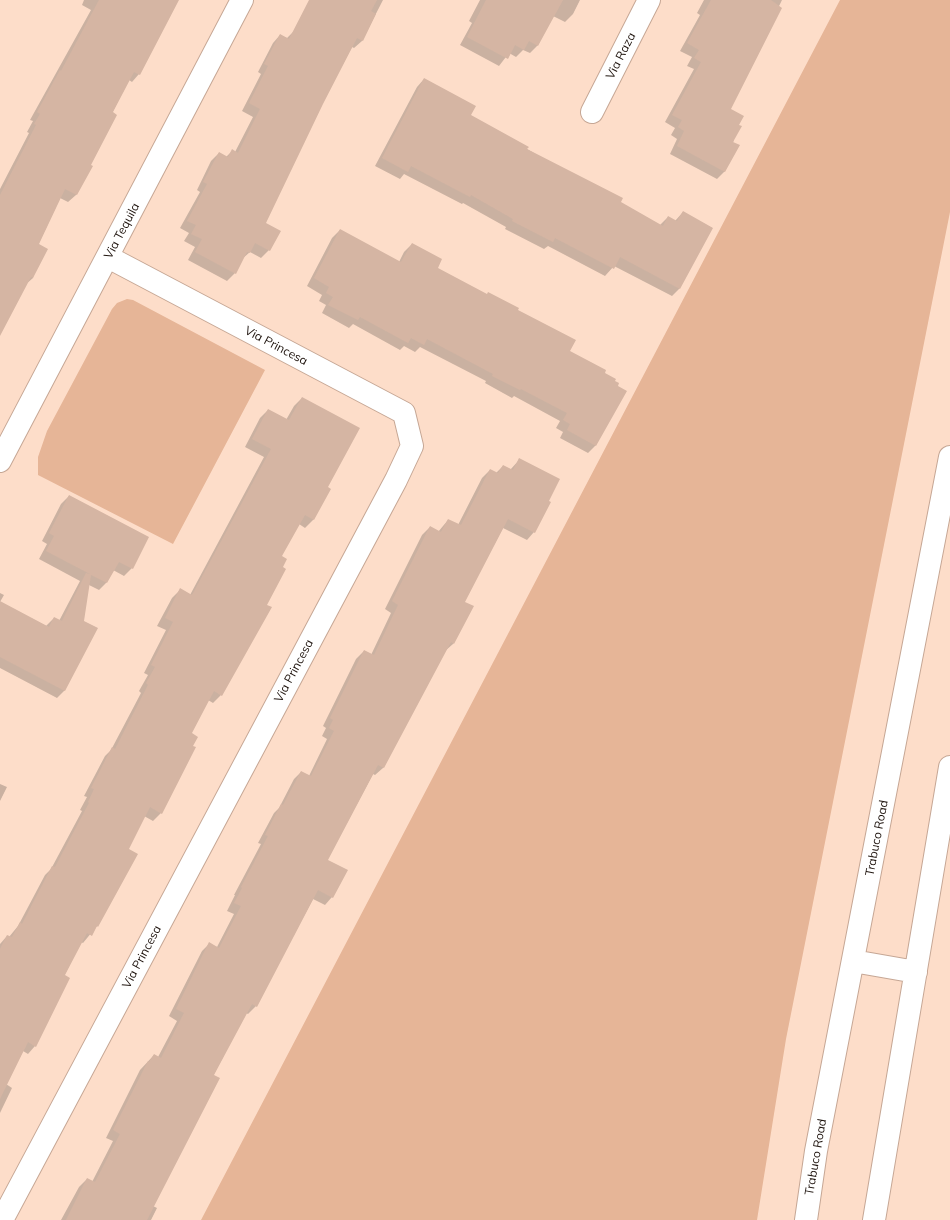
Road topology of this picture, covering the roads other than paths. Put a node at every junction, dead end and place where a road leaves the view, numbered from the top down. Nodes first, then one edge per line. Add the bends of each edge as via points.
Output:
1 (242, 0) edge
2 (649, 0) edge
3 (592, 112) dead end
4 (108, 257) junction
5 (950, 457) edge
6 (0, 461) edge
7 (950, 768) edge
8 (853, 961) junction
9 (916, 972) junction
10 (2, 1220) edge
11 (806, 1220) edge
12 (874, 1220) edge

1 - 4 street, Via Tequila
2 - 3 street, Via Raza
4 - 6 street, Via Tequila
4 - 10 street, Via Princesa via 404,413 412,446
5 - 8 street, Trabuco Road
7 - 9 street
8 - 9 street
8 - 11 street, Trabuco Road
9 - 12 street

